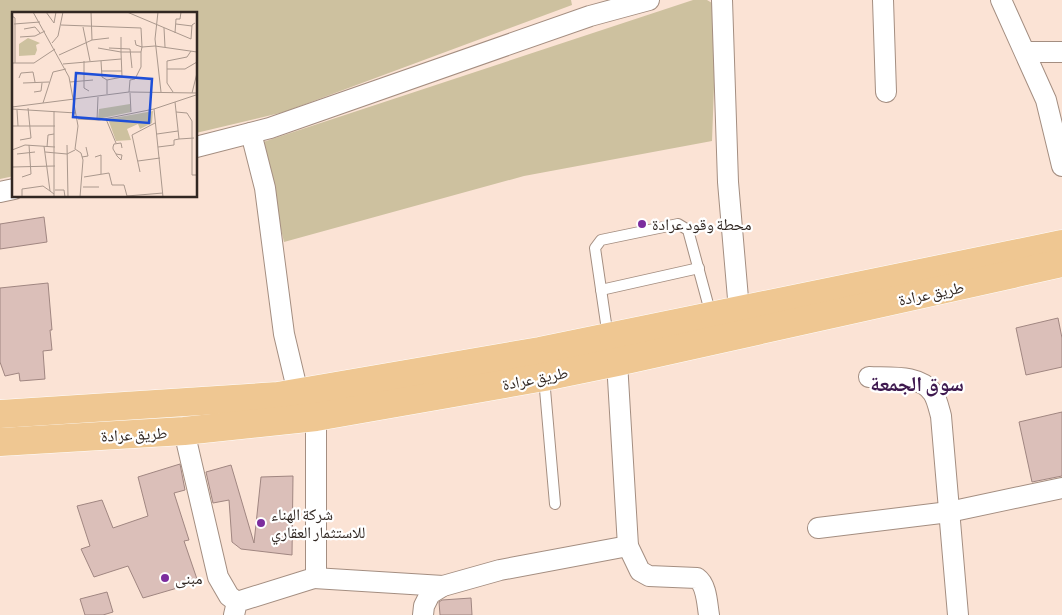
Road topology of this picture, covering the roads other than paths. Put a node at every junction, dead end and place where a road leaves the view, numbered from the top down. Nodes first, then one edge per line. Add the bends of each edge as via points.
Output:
1 (649, 0) edge
2 (722, 0) edge
3 (883, 0) edge
4 (1001, 0) edge
5 (588, 8) edge
6 (1026, 52) junction
7 (1062, 52) edge
8 (886, 92) dead end
9 (1054, 97) edge
10 (251, 133) junction
11 (198, 146) edge
12 (1062, 166) edge
13 (1062, 244) edge
14 (1062, 264) edge
15 (698, 268) junction
16 (601, 290) junction
17 (738, 310) junction
18 (711, 316) junction
19 (608, 337) junction
20 (618, 362) junction
21 (544, 377) junction
22 (869, 377) dead end
23 (298, 393) junction
24 (7, 414) edge
25 (316, 417) junction
26 (184, 431) junction
27 (8, 442) edge
28 (1062, 488) edge
29 (555, 504) dead end
30 (949, 512) junction
31 (818, 528) dead end
32 (628, 546) junction
33 (314, 578) junction
34 (443, 586) junction
35 (235, 608) edge
36 (423, 615) edge
37 (708, 615) edge
38 (958, 615) edge

1 - 5 street
2 - 17 street via 728,182
3 - 8 street
4 - 6 street
5 - 10 street via 288,122
6 - 7 street
6 - 9 street
9 - 12 street
10 - 11 street
10 - 23 street via 265,188 284,334
13 - 17 main road, طريق عرادة
14 - 20 main road, طريق عرادة
15 - 16 lane
15 - 16 lane via 688,230 678,224 601,240 595,248
15 - 18 lane
16 - 19 lane
17 - 18 main road, طريق عرادة
18 - 19 main road, طريق عرادة
19 - 23 main road, طريق عرادة
20 - 21 main road, طريق عرادة
20 - 32 street
21 - 25 main road, طريق عرادة
21 - 29 lane
22 - 30 street via 912,380 924,384 934,394 941,416
23 - 24 main road, طريق عرادة
24 - 27 main road
25 - 26 main road, طريق عرادة
25 - 33 street
26 - 27 main road, طريق عرادة
26 - 35 street via 218,577
28 - 30 street
30 - 31 street
30 - 38 street
32 - 34 street via 500,570
32 - 37 street via 640,571 649,576 697,578 701,581
33 - 34 street
33 - 35 street
34 - 36 street via 430,594

